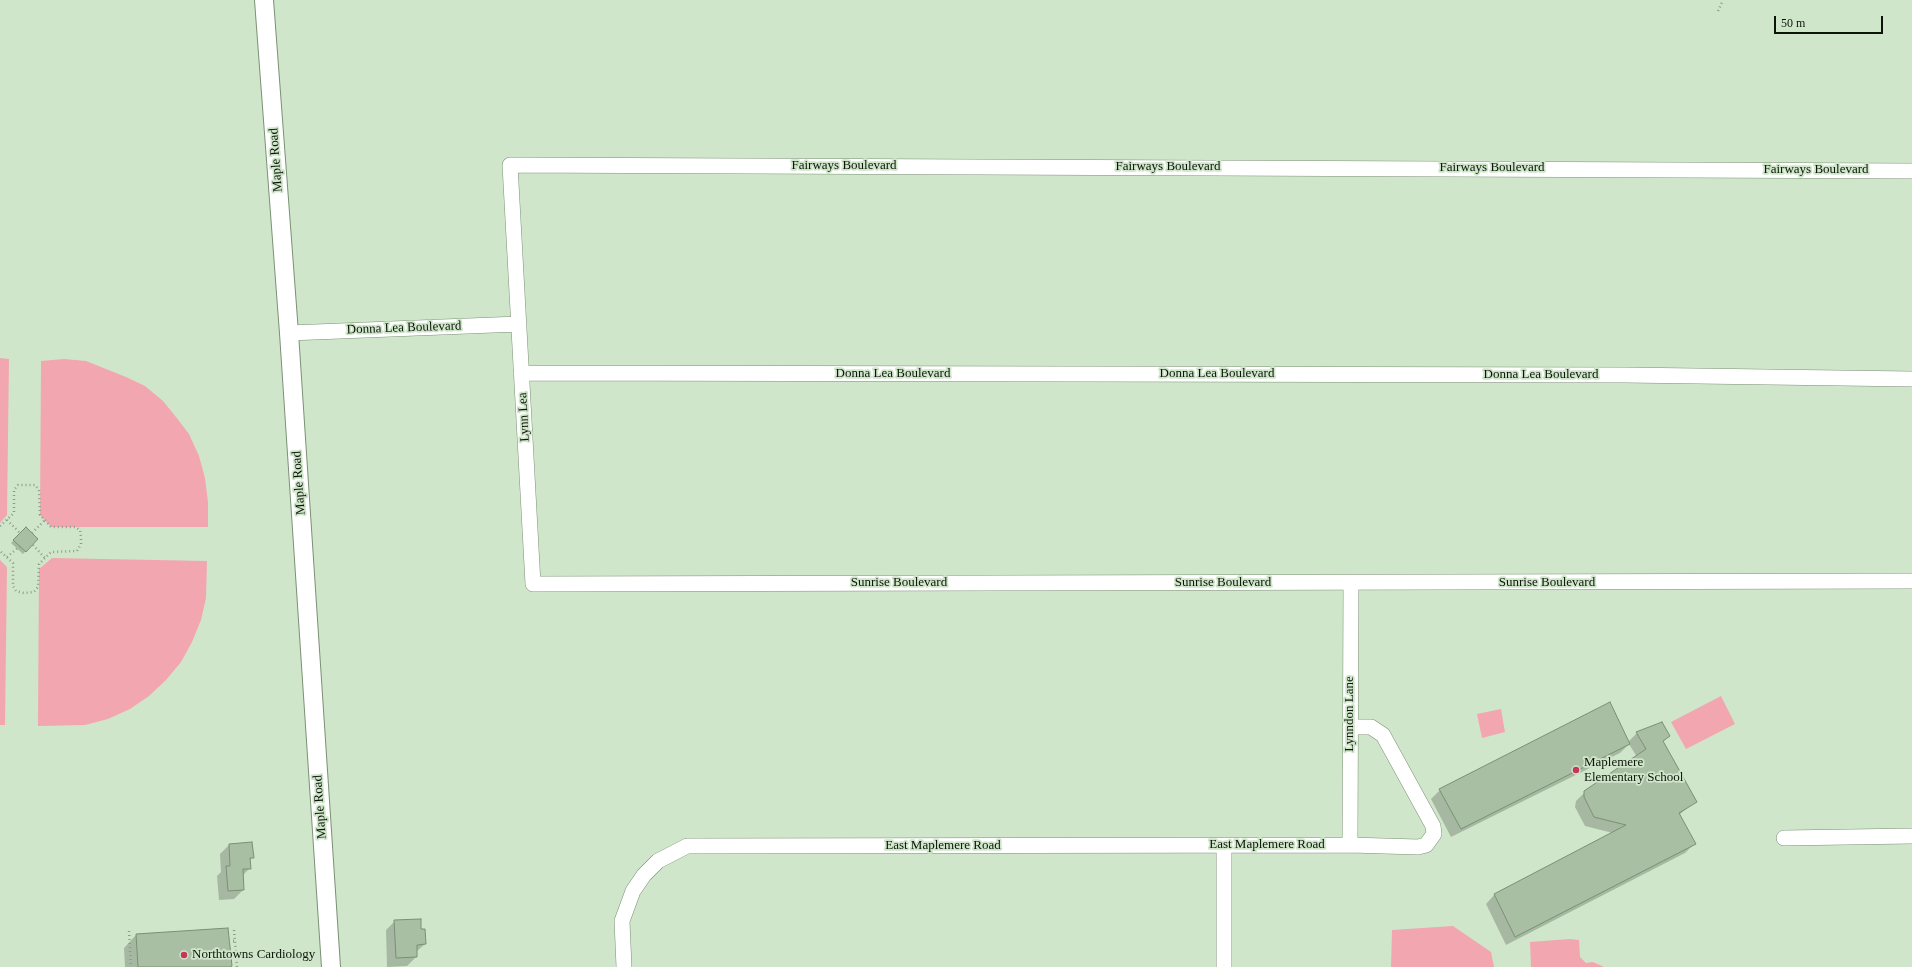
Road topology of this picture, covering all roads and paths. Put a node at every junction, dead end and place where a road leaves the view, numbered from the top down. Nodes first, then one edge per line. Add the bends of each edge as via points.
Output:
1 (264, 0) edge
2 (1723, 0) edge
3 (1718, 11) dead end
4 (1912, 171) edge
5 (515, 250) joint
6 (519, 324) junction
7 (289, 333) junction
8 (522, 373) junction
9 (1912, 379) edge
10 (7, 520) junction
11 (45, 520) junction
12 (0, 526) edge
13 (20, 533) dead end
14 (32, 533) dead end
15 (33, 545) dead end
16 (20, 546) dead end
17 (0, 551) edge
18 (7, 557) junction
19 (45, 558) junction
20 (1912, 581) edge
21 (1351, 583) junction
22 (533, 584) joint
23 (1350, 727) junction
24 (1912, 836) edge
25 (1784, 838) dead end
26 (1224, 845) junction
27 (1350, 845) junction
28 (234, 930) dead end
29 (128, 931) dead end
30 (228, 941) dead end
31 (235, 941) junction
32 (131, 967) edge
33 (237, 967) edge
34 (331, 967) edge
35 (624, 967) edge
36 (1224, 967) edge

1 - 7 main road, Maple Road
2 - 3 path
4 - 5 street, Fairways Boulevard via 510,165
5 - 6 street, Lynn Lea
6 - 7 street, Donna Lea Boulevard
6 - 8 street, Lynn Lea
7 - 34 main road, Maple Road
8 - 9 street, Donna Lea Boulevard via 1625,375
8 - 22 street, Lynn Lea
10 - 11 path via 14,513 14,490 18,485 26,484 35,485 39,490 40,515
10 - 12 path
10 - 13 path
11 - 14 path
11 - 19 path via 51,526 75,527 80,530 81,544 77,551 51,552
15 - 19 path
16 - 18 path
17 - 18 path
18 - 19 path via 13,563 13,586 24,593 34,592 38,587 39,564
20 - 21 street, Sunrise Boulevard
21 - 22 street, Sunrise Boulevard
21 - 23 street, Lynndon Lane
23 - 27 street, Lynndon Lane
23 - 27 street, East Maplemere Road via 1371,727 1383,735 1433,826 1434,834 1426,845 1418,847
24 - 25 street
26 - 27 street, East Maplemere Road
26 - 35 street, East Maplemere Road via 687,846 658,861 644,874 632,891 622,921
26 - 36 street
28 - 31 path
29 - 32 path
30 - 31 path
31 - 33 path

